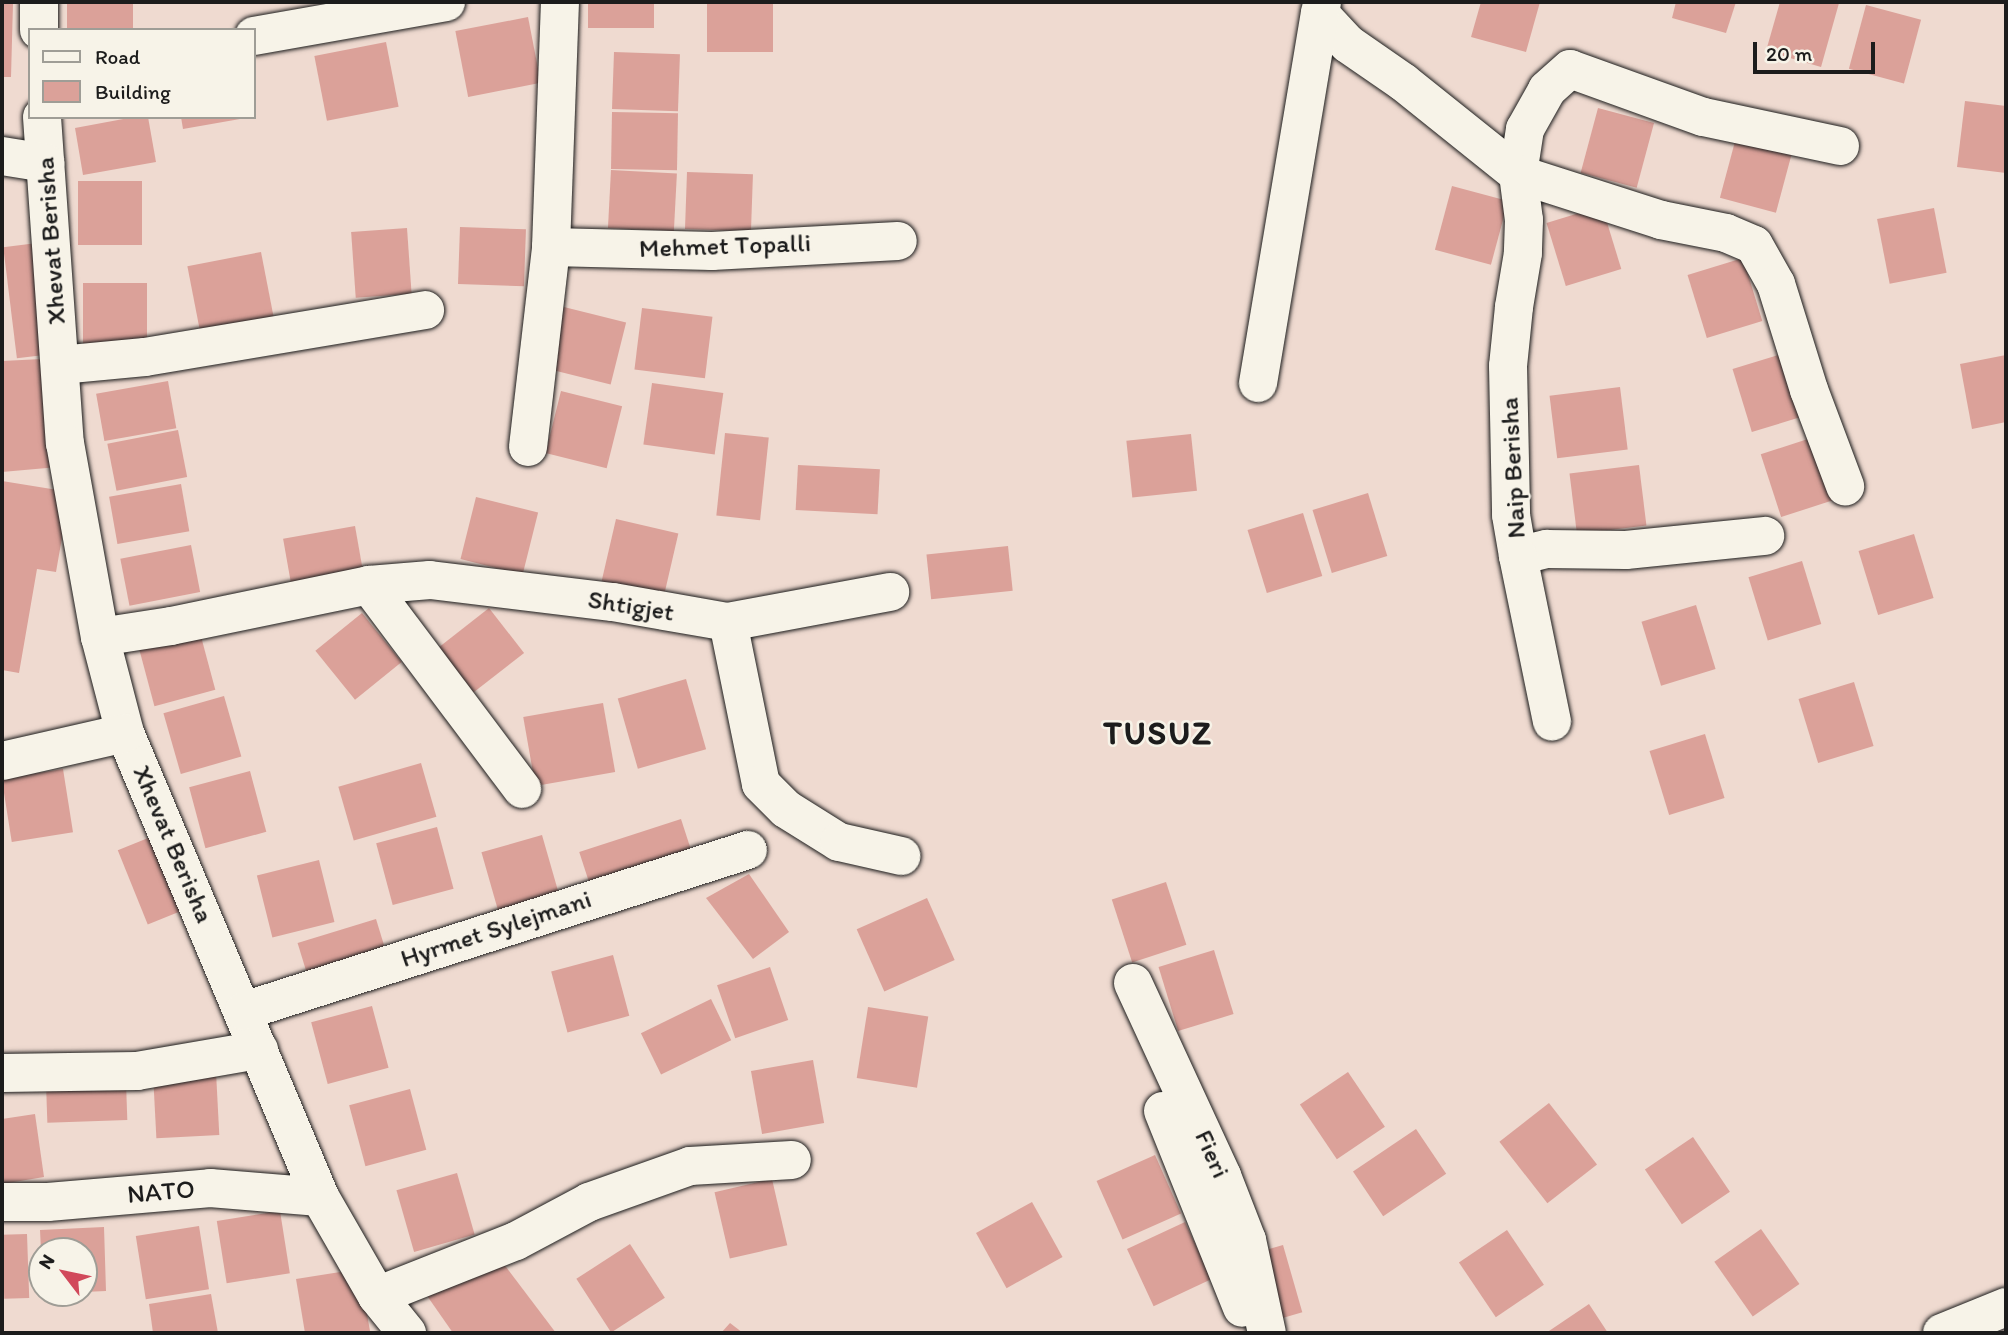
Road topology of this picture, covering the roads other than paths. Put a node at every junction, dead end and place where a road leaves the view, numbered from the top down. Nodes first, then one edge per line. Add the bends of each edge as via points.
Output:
1 (39, 2) edge
2 (446, 2) edge
3 (560, 2) edge
4 (1321, 8) edge
5 (39, 28) edge
6 (256, 36) edge
7 (42, 119) edge
8 (1840, 146) dead end
9 (2, 156) edge
10 (45, 163) junction
11 (1518, 174) junction
12 (898, 241) dead end
13 (551, 247) junction
14 (425, 310) dead end
15 (60, 365) junction
16 (1258, 383) dead end
17 (528, 447) dead end
18 (1845, 486) dead end
19 (1765, 536) dead end
20 (1518, 556) junction
21 (369, 585) junction
22 (890, 592) dead end
23 (728, 622) junction
24 (100, 637) junction
25 (1552, 722) dead end
26 (125, 733) junction
27 (2, 761) edge
28 (522, 789) dead end
29 (748, 850) dead end
30 (901, 856) dead end
31 (1133, 983) dead end
32 (244, 1011) junction
33 (259, 1050) junction
34 (2, 1073) edge
35 (1163, 1111) dead end
36 (792, 1160) dead end
37 (320, 1197) junction
38 (2, 1202) edge
39 (377, 1296) junction
40 (2006, 1307) edge
41 (407, 1333) edge
42 (1250, 1333) edge
43 (1267, 1333) edge
44 (1942, 1333) edge

1 - 5 street
2 - 6 street
3 - 13 street
4 - 11 street via 1348,44 1404,82
4 - 16 street
7 - 10 street, Xhevat Berisha
8 - 11 street, Naip Berisha via 1703,117 1570,69 1547,90 1525,129
9 - 10 street
10 - 15 street, Xhevat Berisha
11 - 18 street via 1754,245 1776,284
11 - 20 street, Naip Berisha via 1523,253 1508,366 1511,515
12 - 13 street, Mehmet Topalli via 712,251
13 - 17 street
14 - 15 street, Xhevat Berisha via 145,357
15 - 24 street, Xhevat Berisha via 65,443
19 - 20 street, Naip Berisha via 1626,550 1547,549
20 - 25 street
21 - 23 street, Shtigjet via 430,580 613,602
21 - 24 street, Shtigjet
21 - 28 street
22 - 23 street, Shtigjet
23 - 30 street via 761,785 786,809 839,842
24 - 26 street, Xhevat Berisha
26 - 27 street
26 - 32 street, Xhevat Berisha
29 - 32 street, Hyrmet Sylejmani
31 - 43 street, Fieri via 1247,1240
32 - 33 street, Xhevat Berisha
33 - 34 street via 137,1071
33 - 37 street, Xhevat Berisha
35 - 42 street, Fieri
36 - 39 street via 690,1166 589,1202 516,1241
37 - 38 street, NATO via 210,1188
37 - 39 street, Xhevat Berisha
39 - 41 street, Xhevat Berisha
40 - 44 street

